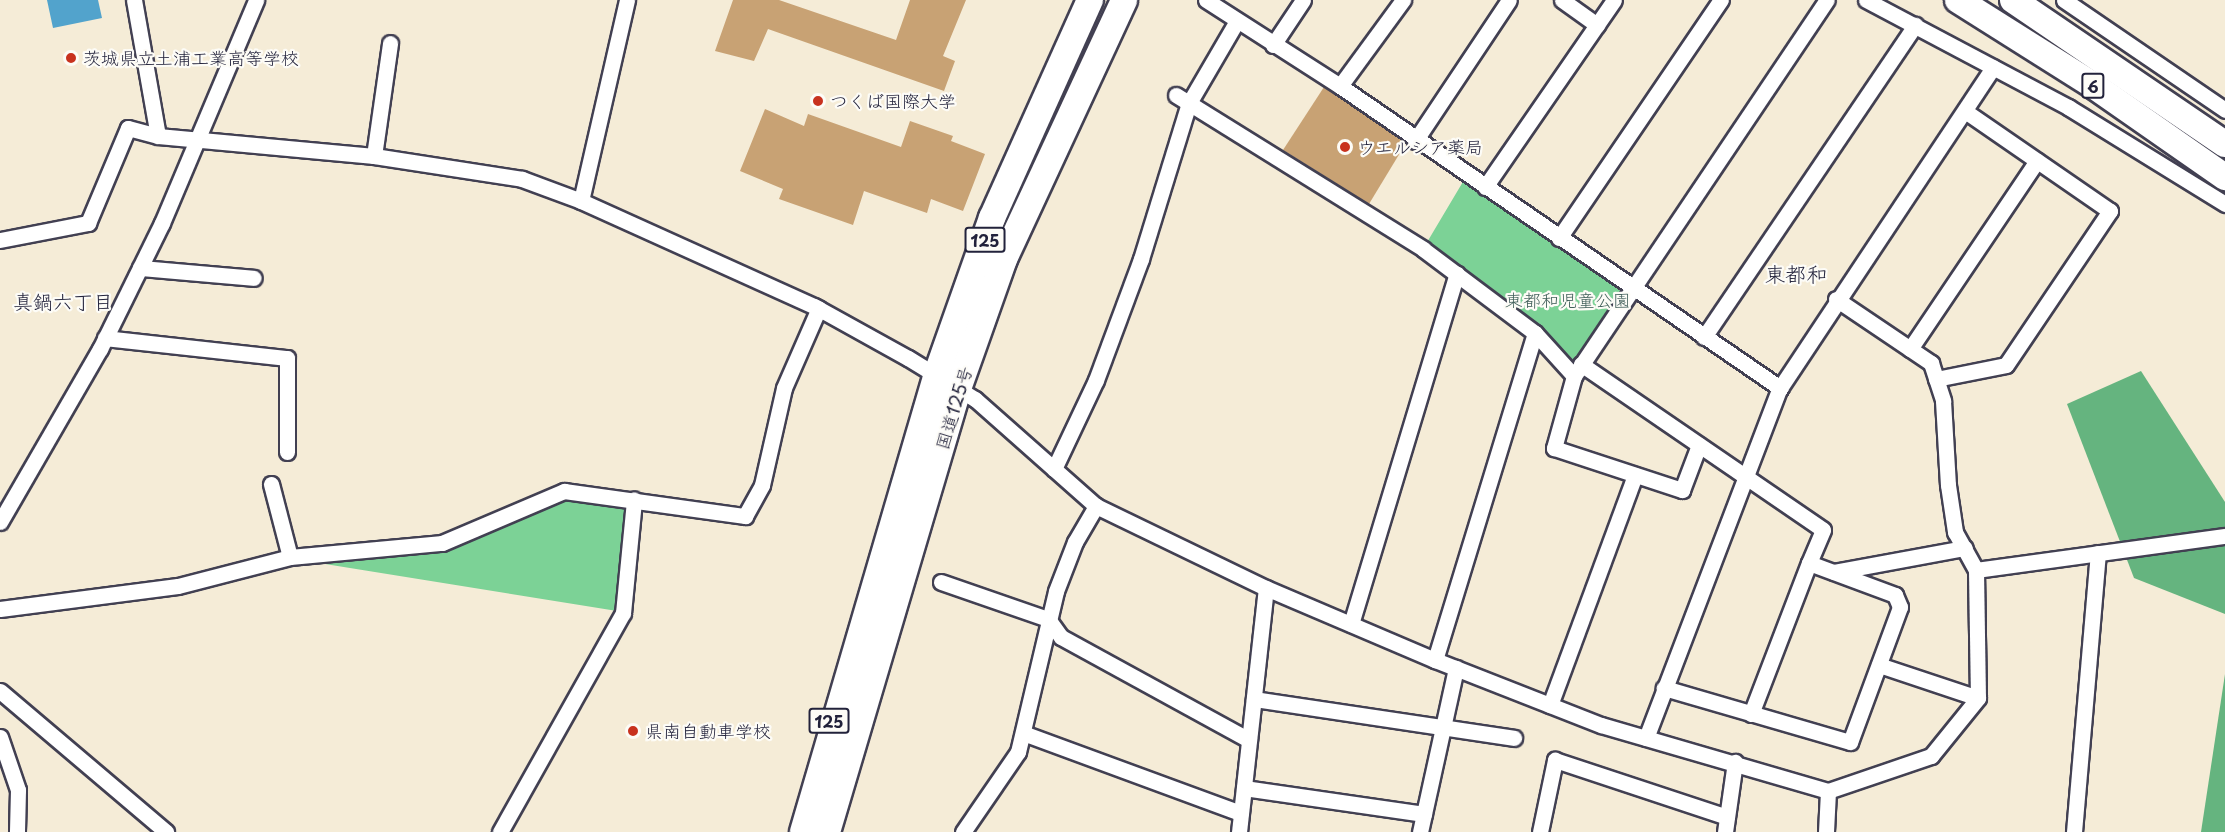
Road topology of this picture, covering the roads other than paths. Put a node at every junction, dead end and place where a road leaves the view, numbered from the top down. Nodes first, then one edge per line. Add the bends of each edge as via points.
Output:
1 (134, 0) edge
2 (256, 0) edge
3 (627, 0) edge
4 (1090, 0) edge
5 (1124, 0) edge
6 (1206, 0) edge
7 (1303, 0) edge
8 (1403, 0) edge
9 (1509, 0) edge
10 (1562, 0) edge
11 (1614, 0) edge
12 (1721, 0) edge
13 (1827, 0) edge
14 (1866, 0) edge
15 (1958, 0) edge
16 (2013, 0) edge
17 (2064, 0) edge
18 (1237, 21) junction
19 (1597, 25) junction
20 (1915, 26) junction
21 (390, 43) dead end
22 (1273, 45) junction
23 (1993, 67) junction
24 (1340, 86) junction
25 (1182, 99) junction
26 (2225, 110) edge
27 (1965, 111) junction
28 (158, 136) junction
29 (195, 141) junction
30 (1415, 141) junction
31 (2225, 144) edge
32 (374, 156) junction
33 (2037, 161) junction
34 (2225, 177) edge
35 (1485, 188) junction
36 (581, 201) junction
37 (2225, 204) edge
38 (1559, 238) junction
39 (0, 240) edge
40 (140, 268) junction
41 (1457, 274) junction
42 (254, 278) dead end
43 (1632, 288) junction
44 (1836, 299) junction
45 (819, 308) junction
46 (1535, 333) junction
47 (1704, 337) junction
48 (105, 338) junction
49 (1910, 349) junction
50 (1578, 370) junction
51 (936, 376) junction
52 (1936, 379) junction
53 (1780, 388) junction
54 (958, 389) junction
55 (1699, 445) junction
56 (287, 452) dead end
57 (1054, 469) junction
58 (1635, 475) junction
59 (1744, 476) junction
60 (271, 484) dead end
61 (634, 500) junction
62 (1096, 506) junction
63 (0, 522) edge
64 (2225, 536) edge
65 (1965, 548) junction
66 (2098, 553) junction
67 (290, 557) junction
68 (1809, 563) junction
69 (1976, 570) junction
70 (1834, 572) junction
71 (941, 582) dead end
72 (1266, 588) junction
73 (0, 609) edge
74 (868, 609) junction
75 (1048, 620) junction
76 (1351, 624) junction
77 (887, 633) junction
78 (1434, 660) junction
79 (1879, 665) junction
80 (1456, 668) junction
81 (1664, 688) junction
82 (0, 691) edge
83 (1978, 698) junction
84 (1254, 699) junction
85 (1550, 705) junction
86 (1751, 714) junction
87 (1443, 728) junction
88 (1023, 733) junction
89 (0, 737) edge
90 (1514, 738) dead end
91 (1646, 738) junction
92 (1249, 740) junction
93 (1735, 762) junction
94 (1244, 788) junction
95 (1828, 791) junction
96 (1241, 813) junction
97 (1424, 814) junction
98 (1726, 824) edge
99 (17, 832) edge
100 (166, 832) edge
101 (500, 832) edge
102 (789, 832) edge
103 (803, 832) edge
104 (827, 832) edge
105 (840, 832) edge
106 (963, 832) edge
107 (1239, 832) edge
108 (1420, 832) edge
109 (1540, 832) edge
110 (1826, 832) edge
111 (2074, 832) edge

1 - 28 street
2 - 29 street
3 - 36 street
4 - 51 highway, 国道125号 / 125 via 992,218
5 - 54 highway, 国道125号 / 125 via 1004,259
6 - 18 street
7 - 22 street
8 - 24 street
9 - 30 street
10 - 19 street
11 - 19 street
12 - 38 street
13 - 43 street
14 - 20 street
15 - 34 highway, 6 via 2093,85
16 - 31 highway, 6
17 - 26 street
18 - 22 street
18 - 25 street
19 - 35 street
20 - 23 street
20 - 47 street
21 - 32 street
22 - 24 street
23 - 27 street
23 - 37 street via 2068,107
24 - 30 street
25 - 41 street
25 - 57 street via 1132,281 1096,380
27 - 33 street
27 - 44 street
28 - 29 street
28 - 39 street via 128,128 88,223
29 - 32 street
29 - 40 street
30 - 35 street
32 - 36 street via 522,180
33 - 49 street
33 - 52 street via 2110,211 2006,365
35 - 38 street
36 - 45 street
38 - 43 street
40 - 42 street
40 - 48 street
41 - 46 street
41 - 76 street
43 - 47 street
43 - 50 street
44 - 49 street
44 - 53 street
45 - 51 street
45 - 61 street via 784,388 762,485 745,516
46 - 50 street
46 - 78 street
47 - 53 street
48 - 56 street via 287,358
48 - 63 street
49 - 52 street via 1930,363
50 - 55 street
50 - 58 street via 1554,448
51 - 54 street
51 - 74 highway, 国道125号 / 125
52 - 65 street via 1943,401 1955,532
53 - 59 street
54 - 57 street via 975,399
54 - 77 highway, 国道125号 / 125
55 - 58 street via 1682,490
55 - 59 street
57 - 62 street
58 - 85 street
59 - 68 street via 1823,530
59 - 81 street
60 - 67 street
61 - 67 street via 564,491 442,543
61 - 101 street via 622,613
62 - 72 street
62 - 75 street via 1076,542
64 - 66 street
65 - 69 street
65 - 70 street
66 - 69 street
66 - 111 street
67 - 73 street via 178,586
68 - 70 street
68 - 86 street
69 - 83 street
70 - 79 street via 1895,595 1900,607
71 - 75 street
72 - 76 street
72 - 84 street
74 - 102 highway, 125
74 - 103 highway, 国道125号 / 125
75 - 88 street
75 - 92 street via 1061,637
76 - 78 street
77 - 104 highway, 国道125号 / 125
77 - 105 highway, 125
78 - 80 street
79 - 83 street
79 - 86 street via 1850,742
80 - 85 street
80 - 87 street
81 - 86 street
81 - 91 street
82 - 100 street
83 - 95 street via 1931,756
84 - 87 street
84 - 92 street
85 - 91 street
87 - 90 street
87 - 97 street
88 - 96 street
88 - 106 street via 1011,763
89 - 99 street via 18,790
91 - 93 street
92 - 94 street
93 - 95 street
93 - 98 street
94 - 96 street
94 - 97 street
95 - 110 street
96 - 107 street
97 - 108 street
98 - 109 street via 1555,760

